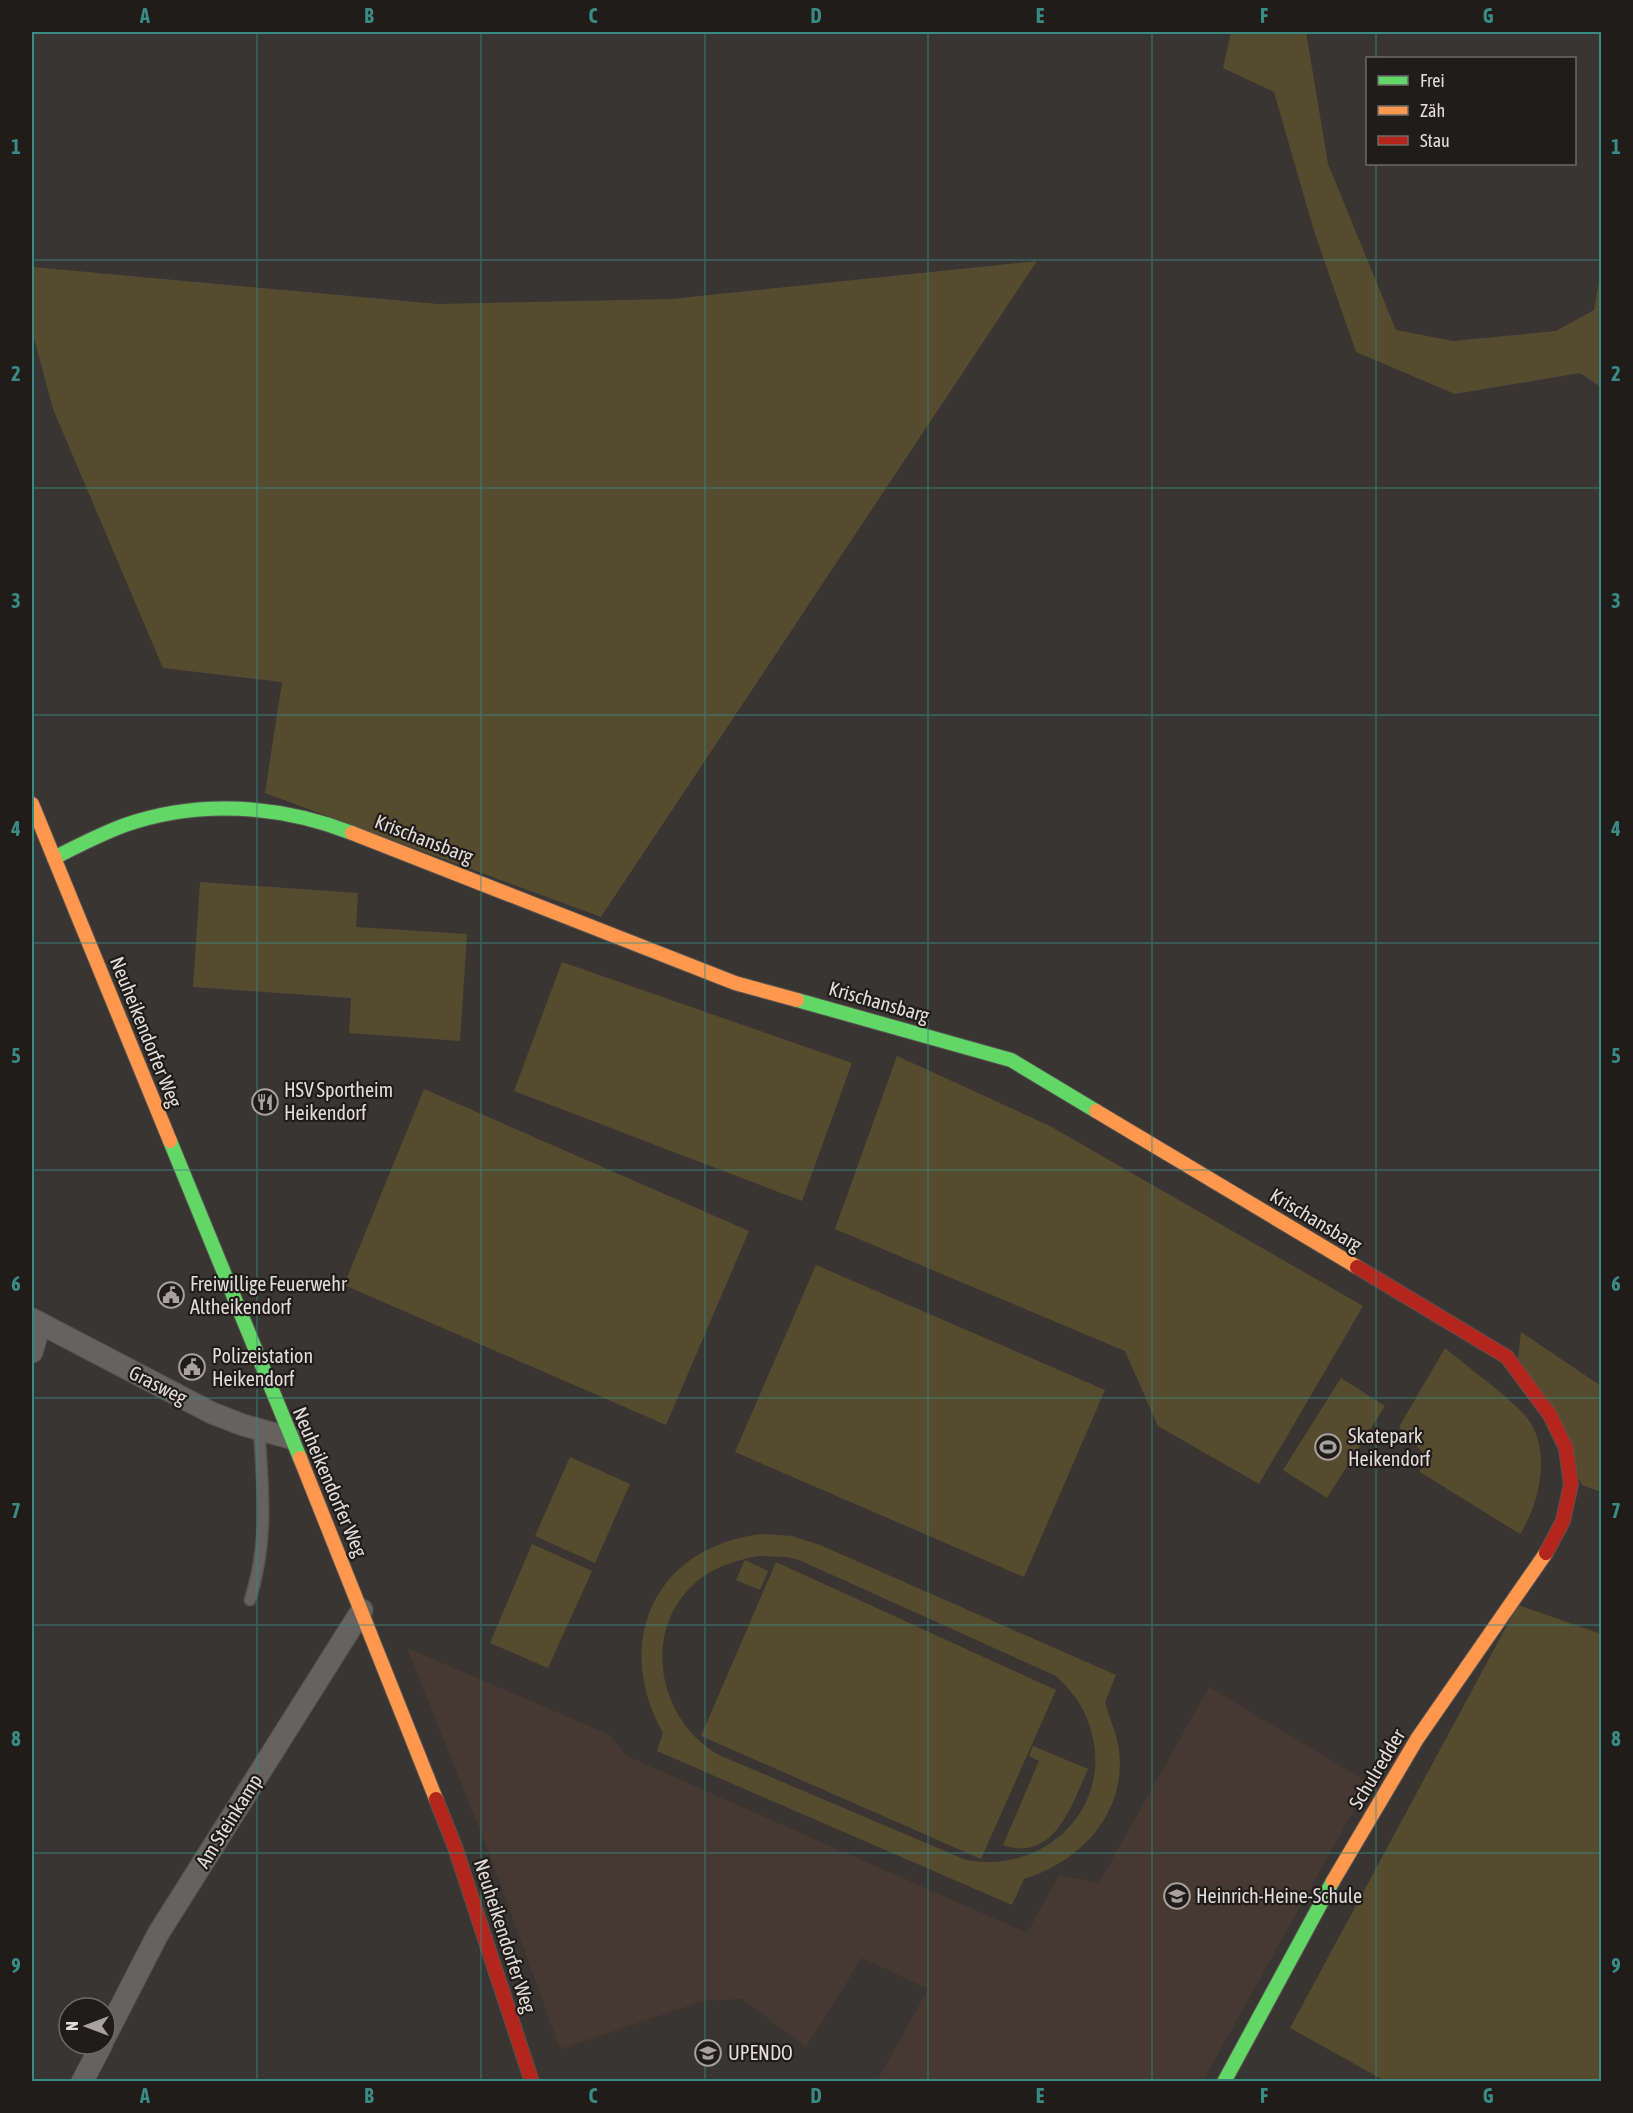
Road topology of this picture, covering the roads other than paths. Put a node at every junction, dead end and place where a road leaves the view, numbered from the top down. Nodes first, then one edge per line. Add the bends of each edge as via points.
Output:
1 (32, 804) edge
2 (54, 858) junction
3 (36, 1322) edge
4 (32, 1352) edge
5 (260, 1429) junction
6 (290, 1438) junction
7 (1571, 1484) joint
8 (249, 1600) dead end
9 (362, 1610) junction
10 (117, 2014) edge
11 (96, 2056) edge
12 (82, 2082) edge
13 (532, 2082) edge
14 (1224, 2082) edge

1 - 2 street, Neuheikendorfer Weg
2 - 6 street, Neuheikendorfer Weg
2 - 7 street, Krischansbarg via 136,821 184,810 225,808 294,813 735,983 1011,1060 1507,1357 1551,1412 1567,1452
3 - 4 street
3 - 5 street, Grasweg via 212,1413
5 - 6 street, Grasweg
5 - 8 lane via 265,1511 260,1567
6 - 9 street, Neuheikendorfer Weg
7 - 14 street, Schulredder via 1563,1517 1541,1562 1500,1615 1414,1744
9 - 10 street, Am Steinkamp via 158,1934
9 - 13 street, Neuheikendorfer Weg via 455,1847
11 - 12 street

